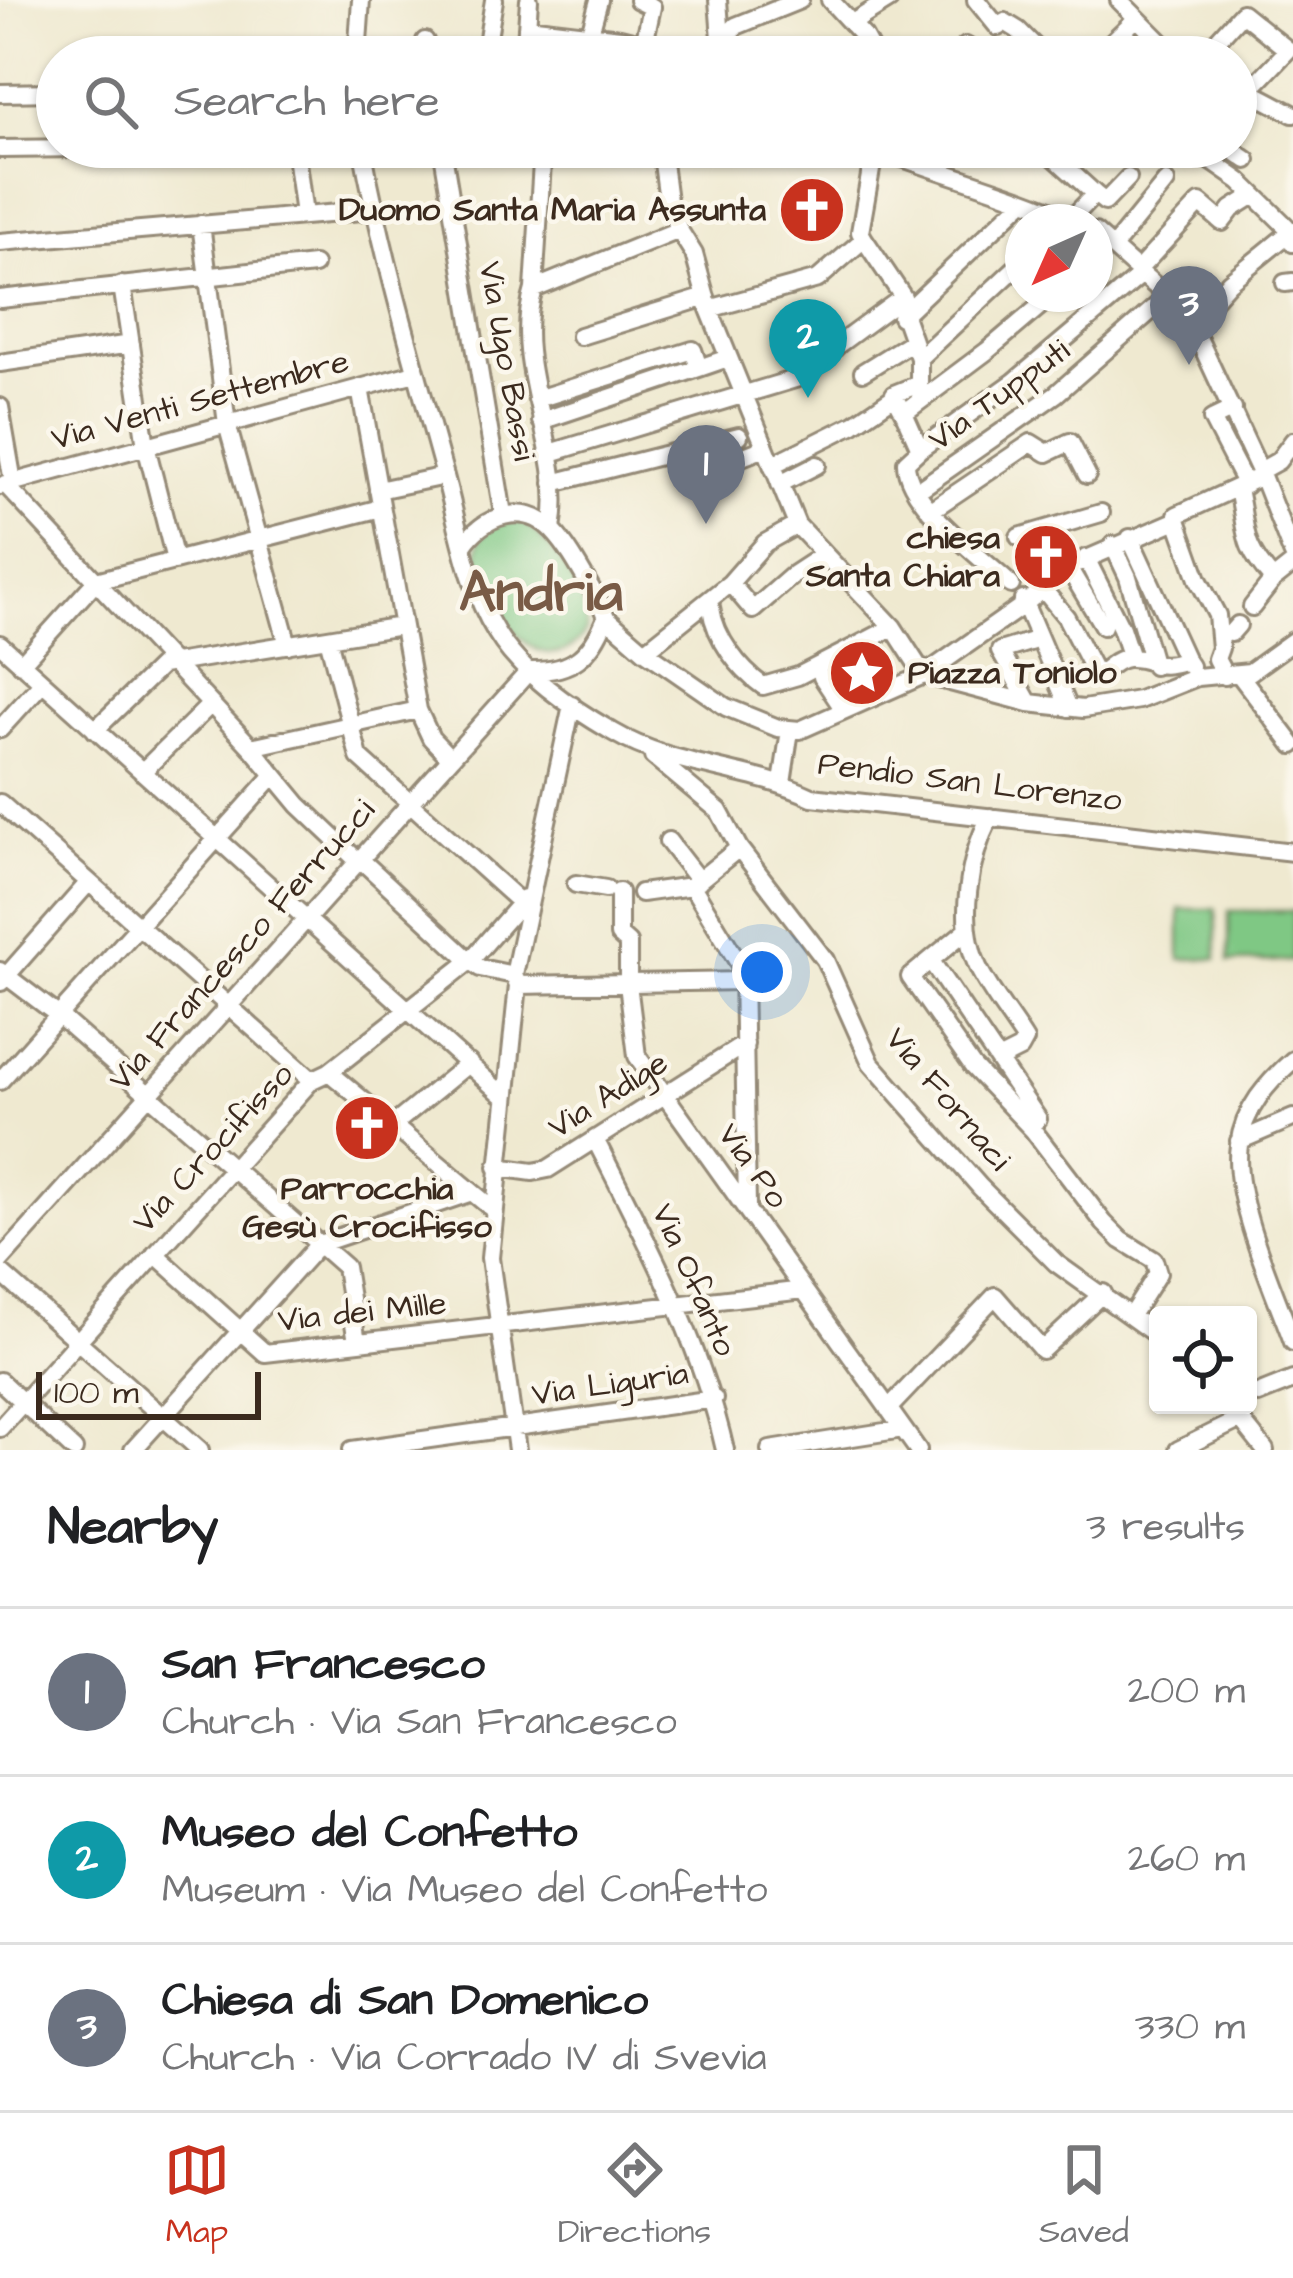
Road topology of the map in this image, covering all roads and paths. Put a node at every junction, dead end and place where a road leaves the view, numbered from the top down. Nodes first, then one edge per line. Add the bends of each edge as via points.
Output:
1 (361, 0) edge
2 (494, 0) edge
3 (530, 0) edge
4 (599, 0) edge
5 (638, 0) edge
6 (718, 0) edge
7 (830, 0) edge
8 (889, 0) edge
9 (976, 0) edge
10 (1119, 0) edge
11 (791, 1) edge
12 (1136, 19) junction
13 (852, 22) junction
14 (527, 24) junction
15 (590, 33) junction
16 (358, 36) edge
17 (488, 36) edge
18 (526, 36) edge
19 (605, 36) edge
20 (646, 36) edge
21 (721, 36) edge
22 (725, 36) edge
23 (861, 36) edge
24 (1023, 36) edge
25 (1118, 36) edge
26 (1151, 36) edge
27 (1221, 36) edge
28 (1257, 76) edge
29 (36, 92) edge
30 (0, 93) edge
31 (1257, 97) edge
32 (1292, 113) edge
33 (0, 149) edge
34 (36, 149) edge
35 (298, 168) edge
36 (366, 168) edge
37 (445, 168) edge
38 (542, 168) edge
39 (664, 168) edge
40 (871, 168) edge
41 (936, 168) edge
42 (1068, 168) edge
43 (1222, 168) edge
44 (1128, 178) dead end
45 (1166, 182) dead end
46 (1095, 194) junction
47 (1254, 195) junction
48 (1022, 201) junction
49 (1029, 204) edge
50 (1083, 204) edge
51 (374, 210) junction
52 (304, 215) junction
53 (201, 224) junction
54 (679, 230) junction
55 (1113, 232) edge
56 (1291, 236) edge
57 (864, 239) junction
58 (0, 242) edge
59 (1113, 251) edge
60 (314, 265) dead end
61 (1140, 272) junction
62 (207, 274) junction
63 (1005, 276) edge
64 (122, 285) junction
65 (534, 289) junction
66 (1168, 296) junction
67 (902, 297) junction
68 (0, 299) edge
69 (708, 303) junction
70 (1029, 312) edge
71 (1187, 314) junction
72 (901, 317) junction
73 (580, 335) dead end
74 (131, 344) junction
75 (916, 349) junction
76 (728, 358) junction
77 (0, 363) edge
78 (699, 368) junction
79 (863, 372) dead end
80 (415, 373) junction
81 (360, 388) junction
82 (920, 392) junction
83 (743, 398) junction
84 (537, 399) junction
85 (900, 404) junction
86 (0, 406) edge
87 (541, 421) junction
88 (227, 424) junction
89 (739, 436) dead end
90 (1002, 436) junction
91 (1293, 441) edge
92 (146, 446) junction
93 (920, 449) junction
94 (548, 454) junction
95 (1014, 454) junction
96 (769, 456) junction
97 (817, 465) dead end
98 (1087, 475) dead end
99 (445, 476) junction
100 (703, 477) dead end
101 (1252, 481) junction
102 (553, 483) junction
103 (6, 484) edge
104 (780, 484) junction
105 (916, 491) junction
106 (380, 499) junction
107 (1293, 502) edge
108 (1270, 503) junction
109 (930, 512) junction
110 (1101, 513) dead end
111 (503, 514) junction
112 (1177, 520) junction
113 (797, 525) junction
114 (552, 529) junction
115 (1019, 537) dead end
116 (259, 538) junction
117 (1122, 542) junction
118 (463, 546) junction
119 (823, 555) junction
120 (1293, 555) edge
121 (1086, 558) junction
122 (175, 560) junction
123 (1293, 564) edge
124 (1068, 567) junction
125 (1273, 580) junction
126 (96, 581) junction
127 (730, 583) junction
128 (1011, 585) dead end
129 (1081, 587) junction
130 (1042, 588) junction
131 (1099, 601) junction
132 (1024, 602) junction
133 (1252, 607) dead end
134 (711, 608) dead end
135 (1060, 609) junction
136 (606, 617) junction
137 (401, 626) junction
138 (893, 627) junction
139 (328, 638) junction
140 (1039, 640) junction
141 (1293, 640) edge
142 (0, 644) edge
143 (287, 645) junction
144 (645, 651) junction
145 (1126, 658) junction
146 (1186, 660) junction
147 (173, 663) junction
148 (21, 664) junction
149 (1154, 666) junction
150 (529, 671) junction
151 (818, 672) junction
152 (924, 675) junction
153 (1232, 675) junction
154 (1197, 677) junction
155 (1079, 682) junction
156 (42, 683) junction
157 (1029, 703) junction
158 (211, 704) junction
159 (572, 705) junction
160 (1070, 708) junction
161 (418, 710) junction
162 (844, 710) junction
163 (350, 725) junction
164 (0, 729) edge
165 (95, 730) junction
166 (790, 730) junction
167 (1293, 745) edge
168 (251, 746) junction
169 (644, 747) junction
170 (450, 758) junction
171 (142, 772) junction
172 (274, 775) junction
173 (782, 783) junction
174 (0, 803) edge
175 (409, 804) junction
176 (990, 817) junction
177 (217, 839) junction
178 (668, 841) dead end
179 (739, 848) junction
180 (1293, 852) edge
181 (359, 860) junction
182 (88, 882) junction
183 (696, 883) junction
184 (576, 884) dead end
185 (640, 893) dead end
186 (525, 899) junction
187 (307, 918) junction
188 (139, 928) junction
189 (968, 929) junction
190 (470, 961) junction
191 (932, 961) junction
192 (2, 976) edge
193 (516, 980) junction
194 (744, 981) junction
195 (628, 984) junction
196 (227, 1007) junction
197 (410, 1010) junction
198 (58, 1016) junction
199 (745, 1044) junction
200 (998, 1060) junction
201 (1293, 1060) edge
202 (469, 1063) junction
203 (321, 1076) junction
204 (0, 1081) edge
205 (148, 1094) junction
206 (665, 1095) junction
207 (505, 1097) junction
208 (1293, 1118) edge
209 (392, 1126) junction
210 (1030, 1126) junction
211 (595, 1139) junction
212 (1239, 1141) junction
213 (231, 1167) junction
214 (497, 1167) junction
215 (472, 1192) junction
216 (747, 1209) junction
217 (494, 1210) junction
218 (320, 1244) junction
219 (155, 1255) junction
220 (0, 1261) edge
221 (0, 1272) edge
222 (804, 1290) junction
223 (1103, 1293) junction
224 (678, 1304) junction
225 (1132, 1314) junction
226 (497, 1326) junction
227 (1149, 1328) edge
228 (241, 1331) junction
229 (79, 1342) junction
230 (357, 1342) junction
231 (1293, 1342) edge
232 (1293, 1380) edge
233 (0, 1381) edge
234 (1258, 1394) dead end
235 (714, 1399) junction
236 (24, 1402) junction
237 (888, 1409) junction
238 (1232, 1414) edge
239 (1237, 1414) edge
240 (163, 1417) junction
241 (0, 1428) edge
242 (515, 1429) junction
243 (903, 1429) junction
244 (864, 1442) edge
245 (74, 1450) edge
246 (133, 1450) edge
247 (200, 1450) edge
248 (352, 1450) edge
249 (517, 1450) edge
250 (725, 1450) edge
251 (770, 1450) edge
252 (918, 1450) edge
253 (1178, 1450) edge
254 (1265, 1450) edge

1 - 16 street
2 - 17 street
3 - 14 street
4 - 15 street
5 - 20 street via 652,7
6 - 21 street
7 - 13 street
8 - 13 street
9 - 24 street via 998,27 1005,22
10 - 12 street
11 - 22 street
12 - 25 street
12 - 26 street
13 - 23 street
14 - 15 street
14 - 18 street
15 - 19 street
27 - 28 street via 1242,13 1288,50
29 - 30 street
31 - 32 street
33 - 34 street
35 - 52 street
36 - 51 street
37 - 111 street, Via Ugo Bassi
38 - 65 street
39 - 54 street
40 - 57 street
41 - 48 street
42 - 46 street
43 - 47 street
44 - 46 street via 1105,202
45 - 55 street
46 - 50 street
47 - 56 street
47 - 61 street via 1222,222 1200,203
48 - 49 street
48 - 72 street
51 - 52 street
51 - 80 street
52 - 53 street
53 - 58 street
53 - 62 street
54 - 65 street
54 - 69 street
56 - 71 street
57 - 67 street
57 - 69 street via 818,279
59 - 61 street
60 - 62 street
61 - 66 street
61 - 93 street via 1014,382
62 - 64 street
62 - 88 street
63 - 75 street
64 - 68 street
64 - 74 street
65 - 84 street via 527,311
66 - 71 street
66 - 90 street, Via Tupputi
67 - 72 street
67 - 83 street via 805,376
69 - 73 street
69 - 76 street
70 - 82 street
71 - 101 street via 1233,409
72 - 75 street
74 - 77 street
74 - 92 street
75 - 79 street
75 - 82 street
76 - 78 street
76 - 83 street
78 - 84 street via 693,350
78 - 87 street
80 - 81 street, Via Venti Settembre
80 - 99 street
81 - 88 street, Via Venti Settembre
81 - 106 street
82 - 85 street
83 - 94 street
83 - 96 street
84 - 87 street
85 - 93 street
85 - 96 street
86 - 103 street
87 - 94 street
88 - 92 street, Via Venti Settembre
88 - 116 street
89 - 102 street
90 - 95 street
90 - 105 street, Via Tupputi
91 - 101 street
92 - 103 street, Via Venti Settembre
92 - 122 street
93 - 105 street via 906,462
94 - 102 street
95 - 98 street via 1031,443 1047,453 1070,442
95 - 109 street
96 - 100 street via 700,469
96 - 104 street
97 - 104 street
99 - 106 street
99 - 118 street
101 - 108 street
101 - 112 street
101 - 125 street via 1245,544
102 - 114 street
103 - 126 street
104 - 113 street
105 - 109 street
106 - 116 street
106 - 137 street
107 - 108 street
108 - 120 street
109 - 128 street
110 - 115 street
111 - 114 street
111 - 118 street via 473,530
112 - 117 street
112 - 153 street via 1228,638 1216,659
113 - 119 street
113 - 127 street via 765,543
114 - 136 street
116 - 122 street
116 - 143 street
117 - 121 street
117 - 146 street
117 - 149 street
118 - 150 street via 494,630
119 - 127 street via 753,610
119 - 138 street
121 - 124 street
121 - 131 street
122 - 126 street
123 - 125 street
124 - 129 street
124 - 130 street
125 - 133 street
126 - 147 street
126 - 148 street
127 - 144 street
129 - 131 street
129 - 135 street
130 - 132 street
130 - 135 street
131 - 145 street
131 - 145 street via 1106,630
132 - 140 street
132 - 152 street
134 - 151 street via 731,654 763,686
135 - 155 street
136 - 144 street
136 - 150 street via 581,657 557,671
137 - 139 street
137 - 161 street
138 - 151 street
138 - 152 street
139 - 143 street
139 - 163 street
140 - 155 street
140 - 157 street via 1000,651
141 - 153 street
142 - 148 street
143 - 147 street
144 - 166 street via 726,707
145 - 149 street
145 - 155 street
146 - 149 street
146 - 154 street
147 - 158 street
147 - 165 street
148 - 156 street
150 - 159 street
150 - 170 street, Via Francesco Ferrucci
151 - 162 street
152 - 157 street
152 - 162 street
153 - 154 street
153 - 167 street
154 - 160 street via 1139,700
155 - 160 street
156 - 164 street
156 - 165 street
157 - 160 street
158 - 168 street
158 - 171 street
159 - 169 street
159 - 186 street
161 - 163 street
161 - 170 street
162 - 166 street
163 - 168 street
163 - 175 street via 359,758
165 - 171 street
166 - 173 street
168 - 172 street
169 - 173 street, Pendio San Lorenzo
169 - 179 street, Via Fornaci via 719,811
170 - 175 street, Via Francesco Ferrucci
171 - 177 street
172 - 177 street
172 - 181 street
173 - 176 street, Pendio San Lorenzo via 812,797
174 - 182 street
175 - 181 street, Via Francesco Ferrucci
175 - 186 street
176 - 180 street, Pendio San Lorenzo
176 - 189 street via 972,862
177 - 187 street
177 - 188 street
178 - 183 street
179 - 183 street
179 - 223 street, Via Fornaci via 825,960 872,1063 980,1187 1056,1262
181 - 187 street, Via Francesco Ferrucci
181 - 190 street
182 - 188 street
182 - 192 street
183 - 185 street
183 - 194 street
184 - 195 street, Via Po via 612,890 628,944
186 - 190 street, Via Crocifisso
186 - 193 street
187 - 196 street, Via Francesco Ferrucci
187 - 197 street
188 - 196 street
188 - 198 street
189 - 191 street
189 - 200 street via 979,968 1025,1040
190 - 193 street
190 - 197 street, Via Crocifisso
191 - 200 street
191 - 210 street via 910,977 973,1066
192 - 198 street
193 - 195 street
193 - 207 street
194 - 195 street
194 - 199 street
195 - 206 street, Via Po via 637,1056
196 - 203 street
196 - 205 street, Via Francesco Ferrucci
197 - 202 street
197 - 203 street, Via Crocifisso
198 - 204 street
198 - 205 street
199 - 206 street, Via Adige
199 - 216 street
200 - 210 street via 1038,1119
201 - 212 street via 1267,1083
202 - 207 street
202 - 209 street
203 - 209 street
203 - 213 street, Via Crocifisso
205 - 213 street
205 - 220 street, Via Francesco Ferrucci
206 - 211 street, Via Adige
206 - 216 street, Via Po
207 - 214 street
208 - 212 street
209 - 215 street
210 - 225 street via 1104,1223 1159,1266
211 - 214 street, Via Adige via 548,1168
211 - 224 street, Via Ofanto
212 - 231 street via 1255,1237
213 - 218 street
213 - 219 street, Via Crocifisso
214 - 217 street
215 - 217 street
215 - 218 street
216 - 222 street, Via Po
217 - 226 street
218 - 228 street
218 - 230 street via 345,1267
219 - 228 street
219 - 229 street, Via Crocifisso
221 - 229 street
222 - 224 street, Via dei Mille
222 - 237 street, Via Po
223 - 225 street, Via Fornaci
223 - 237 street via 1042,1350 995,1296
224 - 226 street, Via dei Mille
224 - 235 street, Via Ofanto
225 - 227 street, Via Fornaci
226 - 230 street, Via dei Mille
226 - 242 street
228 - 230 street, Via dei Mille via 265,1353
228 - 240 street
229 - 236 street, Via Crocifisso
229 - 240 street
232 - 234 street
233 - 236 street
235 - 242 street, Via Liguria
235 - 250 street, Via Ofanto
236 - 241 street, Via Crocifisso
236 - 245 street
237 - 243 street, Via Po
238 - 253 street
239 - 254 street
240 - 246 street
240 - 247 street
242 - 248 street, Via Liguria
242 - 249 street
243 - 244 street
243 - 252 street, Via Po
244 - 251 street

